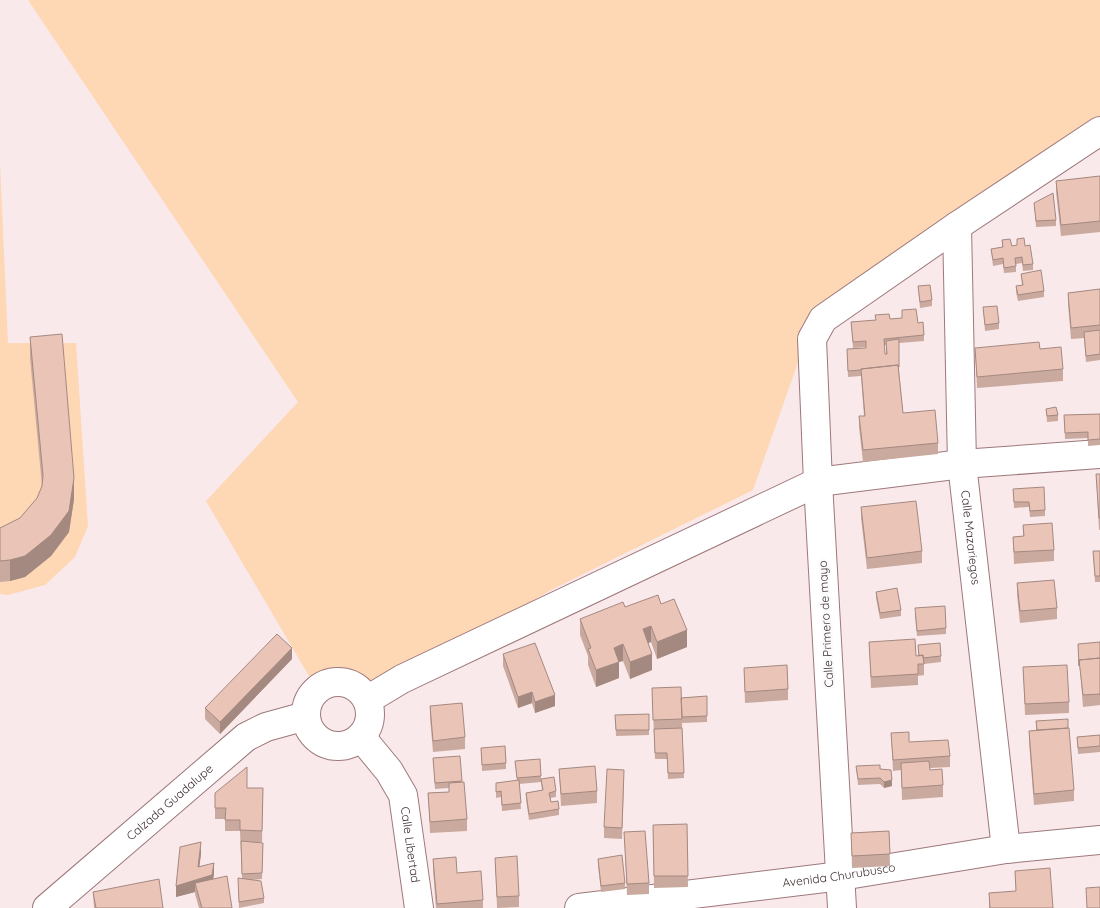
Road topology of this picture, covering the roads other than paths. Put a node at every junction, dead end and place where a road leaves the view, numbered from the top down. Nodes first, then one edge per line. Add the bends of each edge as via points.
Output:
1 (1100, 131) edge
2 (957, 226) junction
3 (1100, 454) edge
4 (962, 464) junction
5 (818, 482) junction
6 (367, 700) junction
7 (306, 716) junction
8 (361, 736) junction
9 (1100, 840) edge
10 (1006, 849) junction
11 (841, 876) junction
12 (47, 908) edge
13 (420, 908) edge
14 (579, 908) edge
15 (842, 908) edge

1 - 2 street
2 - 4 street, Calle Mazariegos
2 - 5 street, Calle Primero de mayo via 823,319 812,339
3 - 4 street
4 - 5 street
4 - 10 street, Calle Mazariegos
5 - 6 street via 402,679
5 - 11 street, Calle Primero de mayo
6 - 7 street via 352,684 330,682 312,695
6 - 8 street via 370,721
7 - 8 street via 313,735 330,745 341,746
7 - 12 street, Calzada Guadalupe via 266,727 246,737
8 - 13 street, Calle Libertad via 389,771 402,795
9 - 10 street, Avenida Churubusco
10 - 11 street, Avenida Churubusco
11 - 14 street, Avenida Churubusco
11 - 15 street, Calle Primero de mayo

